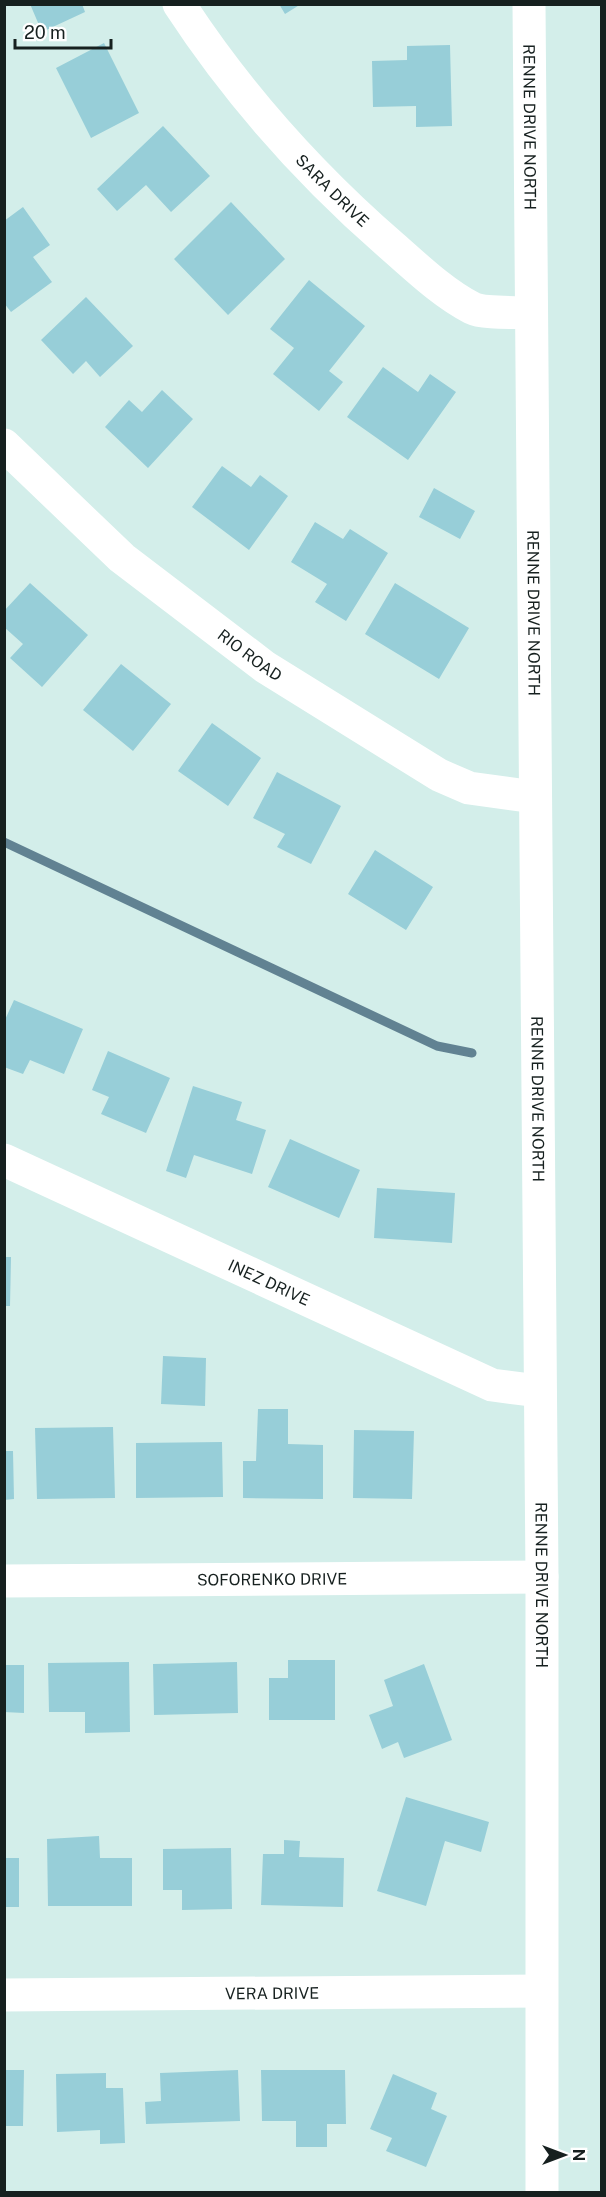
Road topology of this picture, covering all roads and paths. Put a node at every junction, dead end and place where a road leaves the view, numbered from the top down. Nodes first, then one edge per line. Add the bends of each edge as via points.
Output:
1 (178, 4) edge
2 (529, 4) edge
3 (531, 313) junction
4 (4, 445) edge
5 (535, 797) junction
6 (4, 1160) edge
7 (540, 1391) junction
8 (542, 1577) junction
9 (4, 1581) edge
10 (541, 1991) junction
11 (4, 1995) edge
12 (542, 2193) edge

1 - 3 street, SARA DRIVE via 270,127 335,196 423,273 474,309
2 - 3 street, RENNE DRIVE NORTH
3 - 5 street, RENNE DRIVE NORTH
4 - 5 street, RIO ROAD via 122,558 265,667 439,775 469,788
5 - 7 street, RENNE DRIVE NORTH
6 - 7 street, INEZ DRIVE via 492,1385
7 - 8 street, RENNE DRIVE NORTH
8 - 9 street, SOFORENKO DRIVE
8 - 10 street, RENNE DRIVE NORTH
10 - 11 street, VERA DRIVE
10 - 12 street, RENNE DRIVE NORTH

